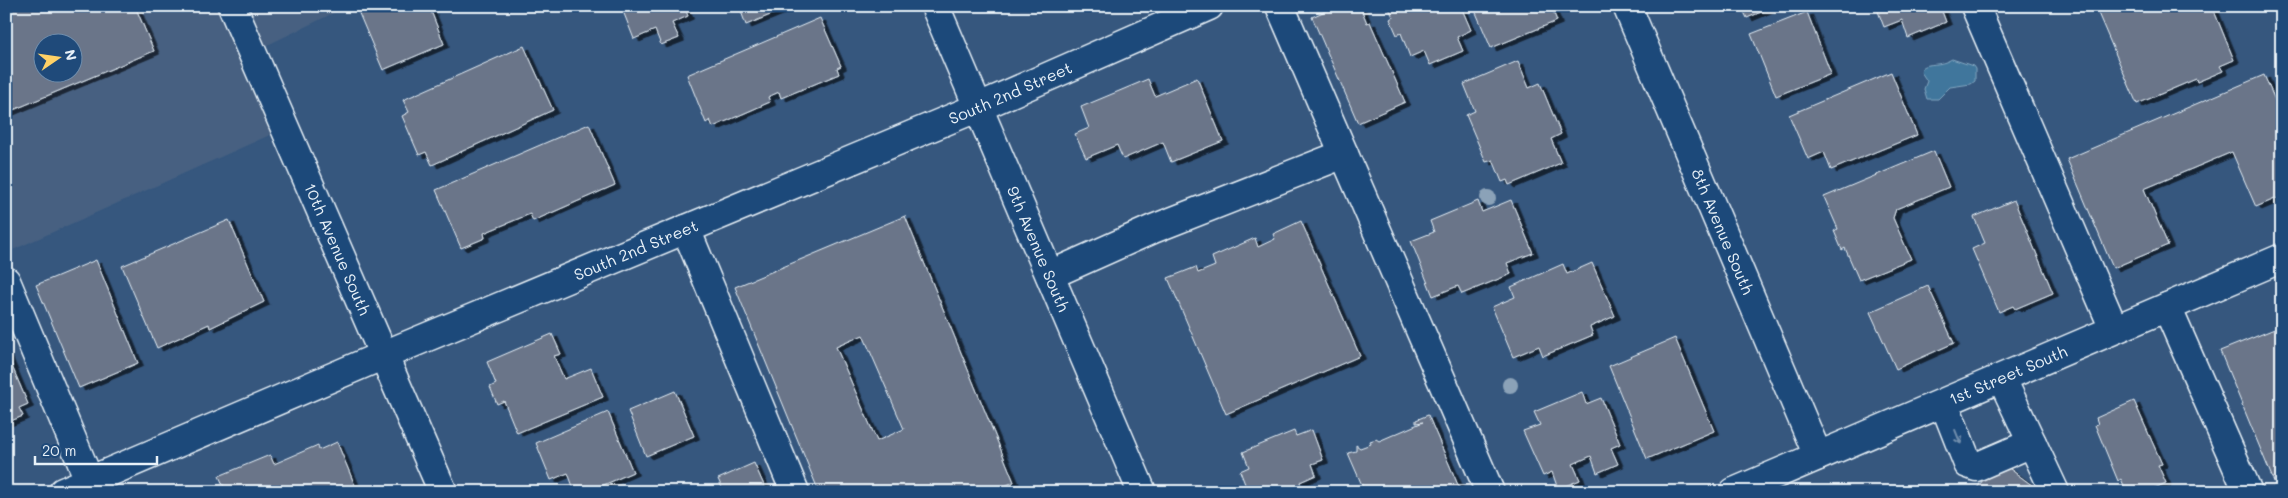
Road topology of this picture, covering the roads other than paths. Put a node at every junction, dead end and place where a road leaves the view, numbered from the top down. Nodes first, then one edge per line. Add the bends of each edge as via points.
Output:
1 (232, 6) edge
2 (935, 6) edge
3 (1209, 6) edge
4 (1280, 6) edge
5 (1627, 6) edge
6 (1975, 6) edge
7 (980, 107) junction
8 (1344, 154) junction
9 (686, 229) junction
10 (2282, 258) edge
11 (1050, 274) junction
12 (6, 282) edge
13 (2166, 307) junction
14 (2114, 329) junction
15 (384, 355) junction
16 (2002, 379) junction
17 (1944, 403) junction
18 (2032, 443) junction
19 (1818, 456) junction
20 (92, 486) edge
21 (63, 492) edge
22 (443, 492) edge
23 (795, 492) edge
24 (1142, 492) edge
25 (1490, 492) edge
26 (1734, 492) edge
27 (2055, 492) edge
28 (2248, 492) edge

1 - 15 street, 10th Avenue South
2 - 7 street, 9th Avenue South
3 - 7 street, South 2nd Street
4 - 8 street
5 - 19 street, 8th Avenue South
6 - 14 street
7 - 9 street, South 2nd Street
7 - 11 street, 9th Avenue South
8 - 11 street via 1152,229
8 - 25 street
9 - 15 street, South 2nd Street
9 - 23 street
10 - 13 street, 1st Street South
11 - 24 street, 9th Avenue South
12 - 20 street
13 - 14 street, 1st Street South
13 - 28 street
14 - 16 street, 1st Street South
15 - 20 street, South 2nd Street
15 - 22 street, 10th Avenue South
16 - 17 street, 1st Street South
16 - 18 street
17 -> 18 street via 1968,464 1976,467
17 - 19 street, 1st Street South
18 - 27 street
19 - 26 street, 1st Street South
20 - 21 street, South 2nd Street

